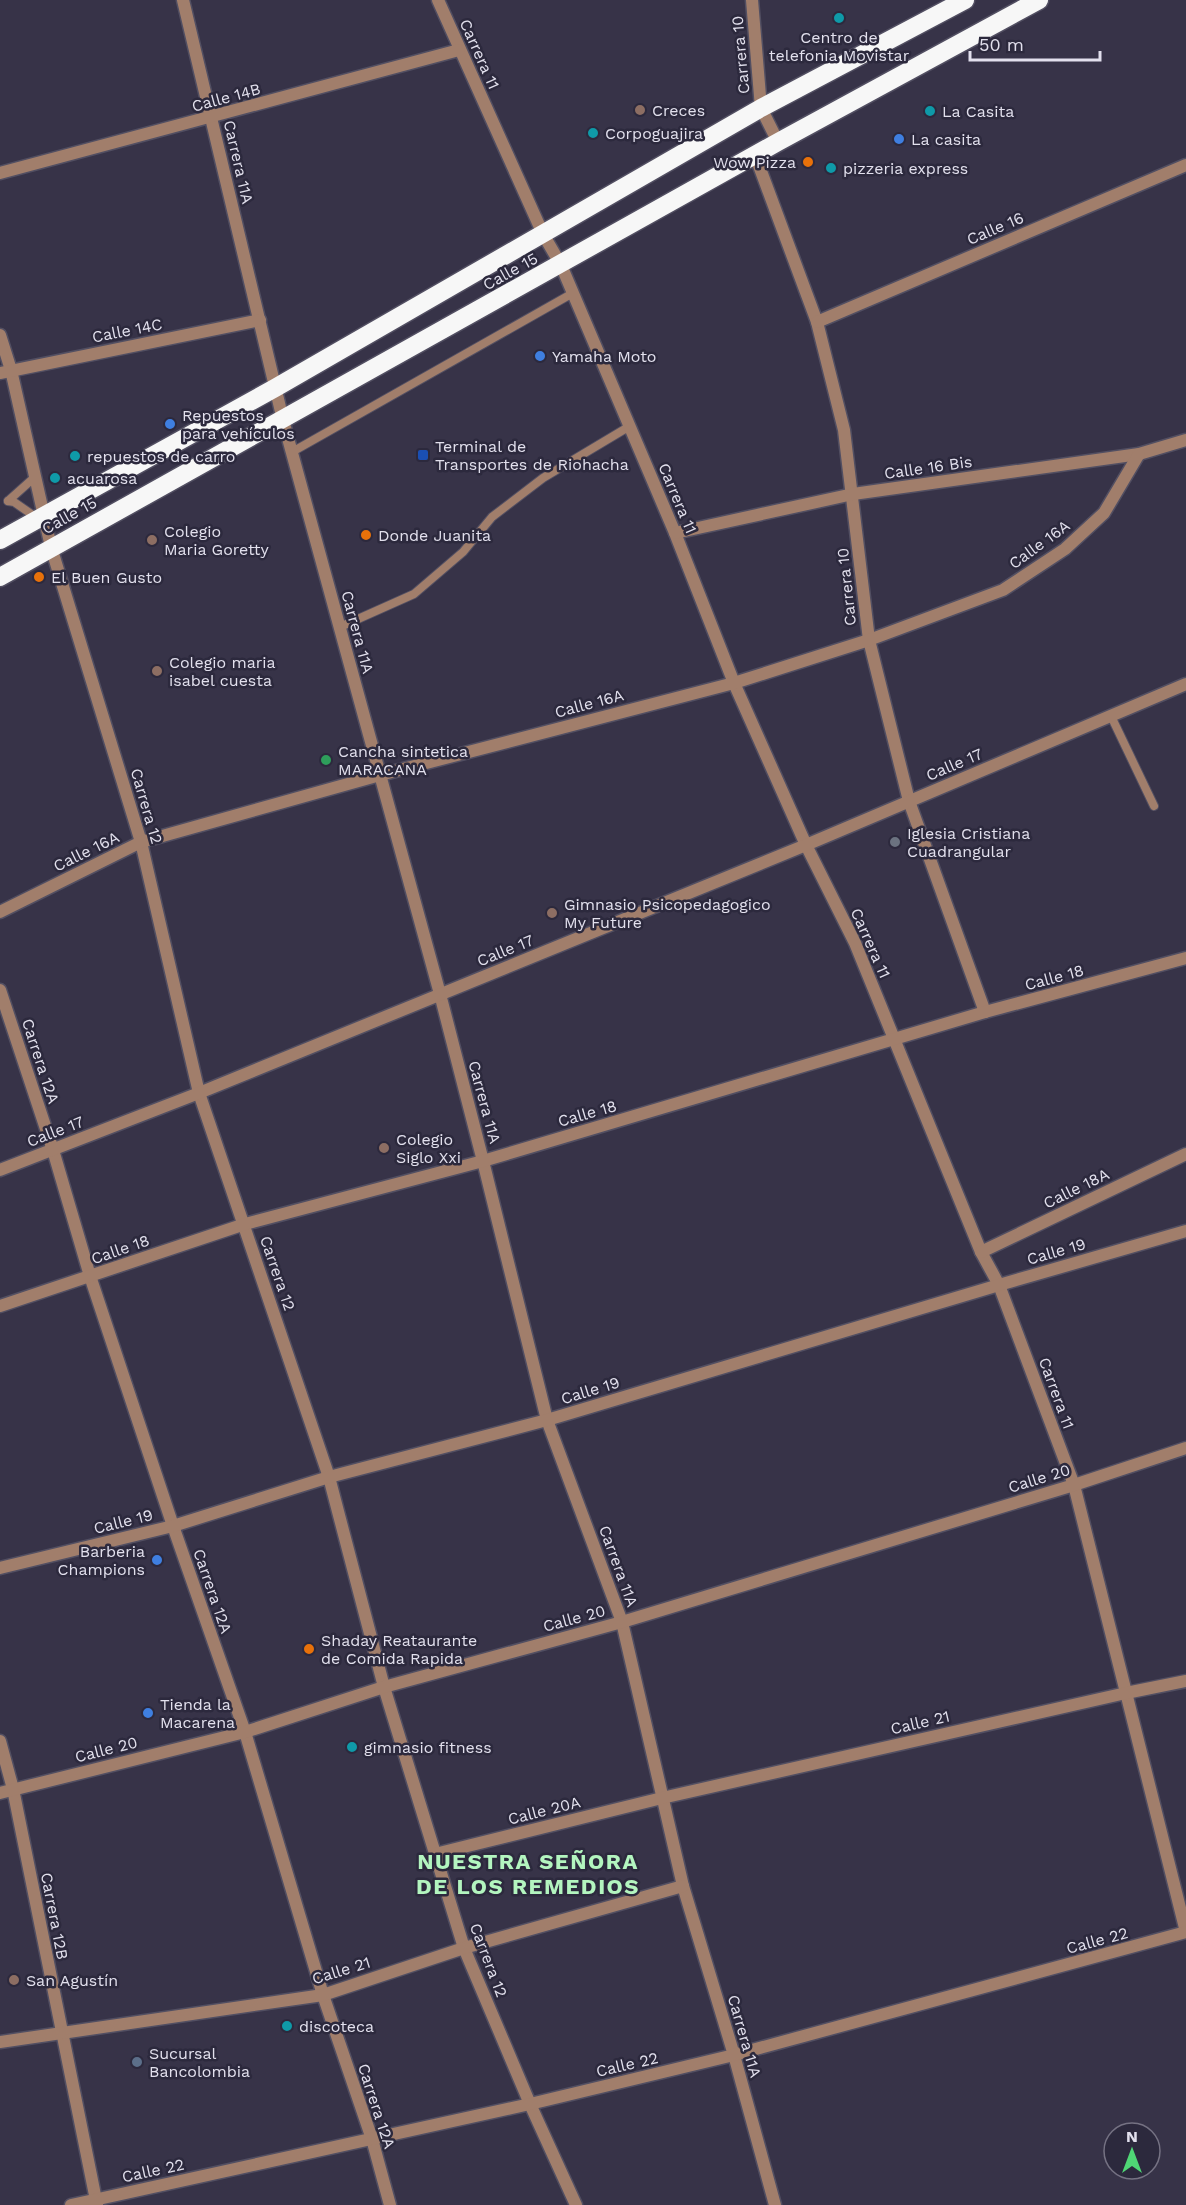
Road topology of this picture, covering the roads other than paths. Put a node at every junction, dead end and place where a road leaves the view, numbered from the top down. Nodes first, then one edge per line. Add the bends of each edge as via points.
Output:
1 (183, 0) edge
2 (438, 0) edge
3 (752, 0) edge
4 (965, 0) edge
5 (1039, 0) edge
6 (459, 50) junction
7 (761, 108) junction
8 (212, 118) junction
9 (778, 142) junction
10 (755, 155) junction
11 (1186, 165) edge
12 (0, 173) edge
13 (543, 234) junction
14 (561, 265) junction
15 (573, 293) junction
16 (260, 320) junction
17 (817, 322) junction
18 (0, 335) edge
19 (6, 372) edge
20 (275, 388) junction
21 (283, 420) junction
22 (630, 426) junction
23 (1186, 440) edge
24 (292, 452) junction
25 (1139, 454) junction
26 (36, 476) junction
27 (853, 494) junction
28 (41, 517) junction
29 (675, 533) junction
30 (0, 540) edge
31 (51, 547) junction
32 (0, 577) edge
33 (340, 627) junction
34 (869, 639) junction
35 (734, 683) junction
36 (1186, 684) edge
37 (1111, 716) junction
38 (380, 775) junction
39 (909, 801) junction
40 (1154, 806) dead end
41 (141, 842) junction
42 (806, 844) junction
43 (0, 912) edge
44 (1186, 958) edge
45 (0, 990) edge
46 (440, 994) junction
47 (985, 1012) junction
48 (895, 1040) junction
49 (199, 1094) junction
50 (53, 1150) junction
51 (1186, 1154) edge
52 (483, 1161) junction
53 (0, 1170) edge
54 (245, 1224) junction
55 (1186, 1231) edge
56 (981, 1252) junction
57 (90, 1276) junction
58 (999, 1285) junction
59 (0, 1306) edge
60 (547, 1420) junction
61 (1186, 1448) edge
62 (329, 1477) junction
63 (1074, 1485) junction
64 (173, 1526) junction
65 (0, 1568) edge
66 (622, 1622) junction
67 (1186, 1682) edge
68 (384, 1687) junction
69 (1126, 1693) junction
70 (245, 1732) junction
71 (0, 1741) edge
72 (13, 1789) junction
73 (0, 1793) edge
74 (662, 1798) junction
75 (435, 1854) junction
76 (683, 1886) junction
77 (1186, 1932) edge
78 (465, 1948) junction
79 (323, 1995) junction
80 (62, 2033) junction
81 (0, 2042) edge
82 (734, 2055) junction
83 (530, 2104) junction
84 (372, 2139) junction
85 (96, 2202) edge
86 (71, 2205) edge
87 (390, 2205) edge
88 (576, 2205) edge
89 (775, 2205) edge

1 - 8 street, Carrera 11A
2 - 6 street, Carrera 11
3 - 7 street, Carrera 10
4 - 7 highway, Calle 15
5 - 9 highway, Calle 15
6 - 8 street, Calle 14B
6 - 13 street, Carrera 11
7 - 9 street
7 - 13 highway, Calle 15
8 - 12 street, Calle 14B
8 - 16 street, Carrera 11A
9 - 10 highway, Calle 15
10 - 14 highway, Calle 15
10 - 17 street, Carrera 10
11 - 17 street, Calle 16
13 - 14 street, Carrera 11
13 - 20 highway, Calle 15
14 - 15 street, Carrera 11
14 - 21 highway, Calle 15
15 - 22 street, Carrera 11
15 - 24 lane
16 - 19 street, Calle 14C
16 - 20 street, Carrera 11A
17 - 27 street, Carrera 10 via 844,430
18 - 19 street, Carrera 12
19 - 26 street, Carrera 12
20 - 21 street, Carrera 11A
20 - 28 highway, Calle 15
21 - 24 street, Carrera 11A
21 - 31 highway, Calle 15
22 - 29 street, Carrera 11
22 - 33 lane via 543,478 492,517 463,552 414,594
23 - 25 street, Calle 16 Bis
24 - 33 street, Carrera 11A
25 - 27 street, Calle 16 Bis
25 - 34 street, Calle 16A via 1104,513 1065,549 1003,590
26 - 28 street, Carrera 12
26 - 28 lane via 8,501
27 - 29 street, Calle 16 Bis
27 - 34 street, Carrera 10
28 - 30 highway, Calle 15
28 - 31 street, Carrera 12
29 - 35 street, Carrera 11
31 - 32 highway, Calle 15
31 - 41 street, Carrera 12
33 - 38 street, Carrera 11A
34 - 35 street, Calle 16A
34 - 39 street, Carrera 10
35 - 38 street, Calle 16A
35 - 42 street, Carrera 11
36 - 37 street, Calle 17
37 - 39 street, Calle 17
37 - 40 lane
38 - 41 street, Calle 16A
38 - 46 street, Carrera 11A
39 - 42 street, Calle 17
39 - 47 street, Carrera 10
41 - 43 street, Calle 16A
41 - 49 street, Carrera 12
42 - 46 street, Calle 17
42 - 48 street, Carrera 11 via 855,943
44 - 47 street, Calle 18
45 - 50 street, Carrera 12A
46 - 49 street, Calle 17
46 - 52 street, Carrera 11A
47 - 48 street, Calle 18
48 - 52 street, Calle 18
48 - 56 street, Carrera 11
49 - 50 street, Calle 17
49 - 54 street, Carrera 12
50 - 53 street, Calle 17
50 - 57 street, Carrera 12A
51 - 56 street, Calle 18A
52 - 54 street, Calle 18
52 - 60 street, Carrera 11A
54 - 57 street, Calle 18
54 - 62 street, Carrera 12
55 - 58 street, Calle 19
56 - 58 street, Carrera 11
57 - 59 street, Calle 18
57 - 64 street, Carrera 12A
58 - 60 street, Calle 19
58 - 63 street, Carrera 11
60 - 62 street, Calle 19
60 - 66 street, Carrera 11A
61 - 63 street, Calle 20
62 - 64 street, Calle 19
62 - 68 street, Carrera 12
63 - 66 street, Calle 20
63 - 69 street, Carrera 11
64 - 65 street, Calle 19
64 - 70 street, Carrera 12A
66 - 68 street, Calle 20
66 - 74 street, Carrera 11A
67 - 69 street, Calle 21
68 - 70 street, Calle 20
68 - 75 street, Carrera 12
69 - 74 street, Calle 21
69 - 77 street, Carrera 11
70 - 72 street, Calle 20
70 - 79 street, Carrera 12A
71 - 72 street, Carrera 12B
72 - 73 street, Calle 20
72 - 80 street, Carrera 12B
74 - 75 street, Calle 20A
74 - 76 street, Carrera 11A
75 - 78 street, Carrera 12
76 - 78 street, Calle 21
76 - 82 street, Carrera 11A
77 - 82 street, Calle 22
78 - 79 street, Calle 21
78 - 83 street, Carrera 12
79 - 80 street, Calle 21
79 - 84 street, Carrera 12A
80 - 81 street, Calle 21
80 - 85 street, Carrera 12B
82 - 83 street, Calle 22
82 - 89 street, Carrera 11A
83 - 84 street, Calle 22
83 - 88 street, Carrera 12
84 - 85 street, Calle 22
84 - 87 street, Carrera 12A
85 - 86 street, Calle 22

